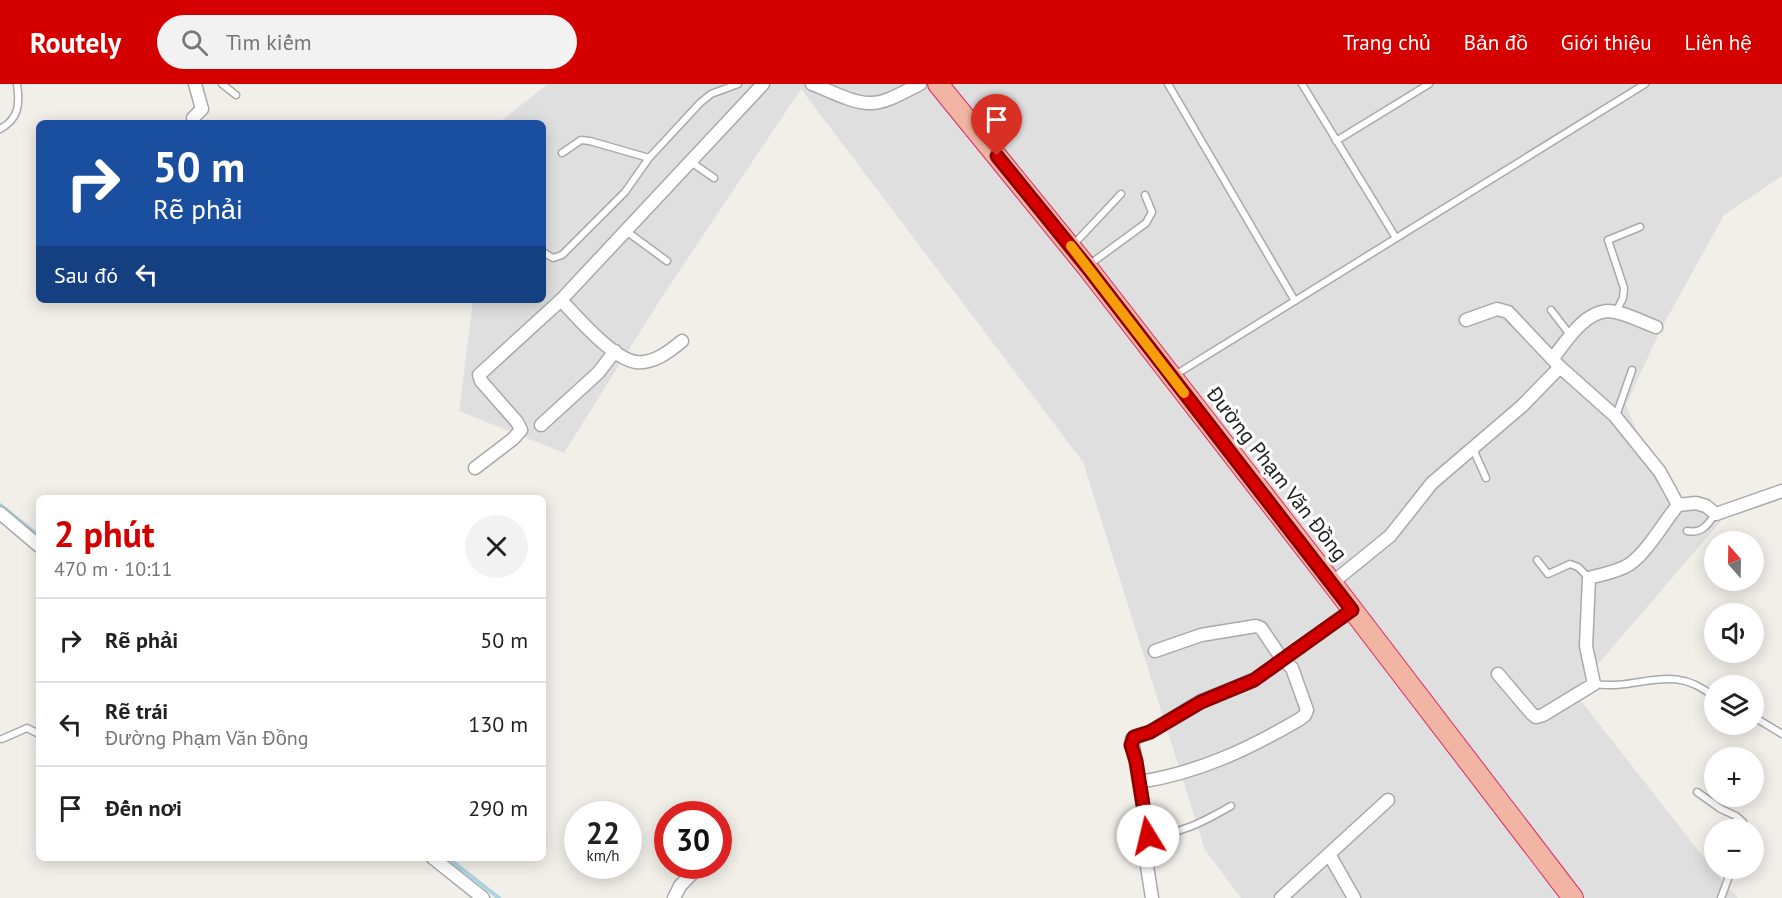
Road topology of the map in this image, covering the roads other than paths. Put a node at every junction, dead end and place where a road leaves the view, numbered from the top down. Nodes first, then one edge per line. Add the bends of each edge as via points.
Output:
1 (17, 84) edge
2 (195, 84) edge
3 (222, 84) edge
4 (738, 84) edge
5 (763, 84) edge
6 (812, 84) edge
7 (920, 84) edge
8 (938, 84) edge
9 (1168, 84) edge
10 (1302, 84) edge
11 (1429, 84) edge
12 (1645, 84) edge
13 (236, 95) dead end
14 (193, 118) dead end
15 (0, 129) edge
16 (1336, 141) junction
17 (562, 153) dead end
18 (649, 158) junction
19 (691, 162) junction
20 (714, 178) dead end
21 (1121, 194) dead end
22 (1145, 195) dead end
23 (1640, 227) dead end
24 (626, 231) junction
25 (1396, 238) junction
26 (1071, 247) junction
27 (546, 254) edge
28 (667, 261) dead end
29 (1087, 267) junction
30 (561, 300) junction
31 (1295, 301) junction
32 (1551, 310) dead end
33 (1616, 312) junction
34 (1466, 320) dead end
35 (1656, 327) dead end
36 (1571, 336) junction
37 (682, 341) dead end
38 (615, 351) junction
39 (1556, 363) junction
40 (1632, 370) dead end
41 (1172, 377) junction
42 (1615, 416) junction
43 (541, 425) dead end
44 (1473, 449) junction
45 (475, 468) dead end
46 (1486, 478) dead end
47 (1782, 491) edge
48 (1678, 505) junction
49 (0, 513) edge
50 (1716, 514) junction
51 (1687, 531) dead end
52 (36, 543) edge
53 (1537, 560) dead end
54 (1589, 578) junction
55 (1332, 583) junction
56 (1352, 610) junction
57 (1155, 651) dead end
58 (1282, 659) junction
59 (1498, 674) dead end
60 (1594, 684) junction
61 (1704, 688) edge
62 (1764, 723) edge
63 (36, 732) edge
64 (1782, 734) edge
65 (2, 739) dead end
66 (1139, 782) junction
67 (1697, 792) dead end
68 (1388, 800) dead end
69 (1231, 806) dead end
70 (1740, 819) edge
71 (1148, 836) junction
72 (1329, 854) junction
73 (437, 861) edge
74 (687, 879) edge
75 (1728, 879) edge
76 (483, 898) edge
77 (674, 898) edge
78 (1152, 898) edge
79 (1281, 898) edge
80 (1354, 898) edge
81 (1573, 898) edge
82 (1721, 898) edge

1 - 15 lane via 16,116
2 - 14 street via 202,108
3 - 13 lane
4 - 18 lane via 711,94 700,103
5 - 19 street
6 - 7 street via 871,103
8 - 26 highway, Đường Phạm Văn Đồng
9 - 31 lane
10 - 16 lane
11 - 16 lane
12 - 25 lane
16 - 25 lane
17 - 18 lane via 581,140
18 - 27 lane via 625,192 562,255 553,258
19 - 20 lane
19 - 24 street
21 - 26 lane
22 - 29 lane via 1152,212 1146,223
23 - 33 lane via 1608,240 1624,288
24 - 28 lane
24 - 30 street
25 - 31 lane
26 - 29 highway, Đường Phạm Văn Đồng
29 - 41 highway, Đường Phạm Văn Đồng
30 - 38 street
30 - 45 street via 478,375 521,430
31 - 41 lane
32 - 36 lane
33 - 35 street
33 - 36 street via 1606,311 1584,321
34 - 39 street via 1503,309
36 - 39 street
37 - 38 street via 670,352 646,361 633,362
38 - 43 street via 581,390
39 - 42 street
39 - 44 street via 1527,401
40 - 42 lane
41 - 55 highway, Đường Phạm Văn Đồng
42 - 48 street via 1660,472
44 - 46 lane
44 - 55 street via 1428,488 1390,536
47 - 50 street
48 - 50 street via 1696,503
48 - 54 street via 1630,564
49 - 52 street
50 - 51 lane via 1701,530
53 - 54 lane via 1548,574 1570,564
54 - 60 street via 1586,646
55 - 56 highway, Đường Phạm Văn Đồng
56 - 58 street
56 - 81 highway, Đường Phạm Văn Đồng
57 - 58 street via 1202,635 1256,626
58 - 66 street via 1254,680 1134,737 1131,745
58 - 66 street via 1292,668 1307,710 1305,715 1251,747 1196,769
59 - 60 street via 1536,717
60 - 61 lane via 1679,679
62 - 64 lane
63 - 65 lane via 27,728
66 - 71 street
67 - 70 lane
68 - 72 street
69 - 71 lane via 1202,823 1169,835
71 - 78 street
72 - 79 street
72 - 80 street
73 - 76 street
74 - 77 street
75 - 82 lane

